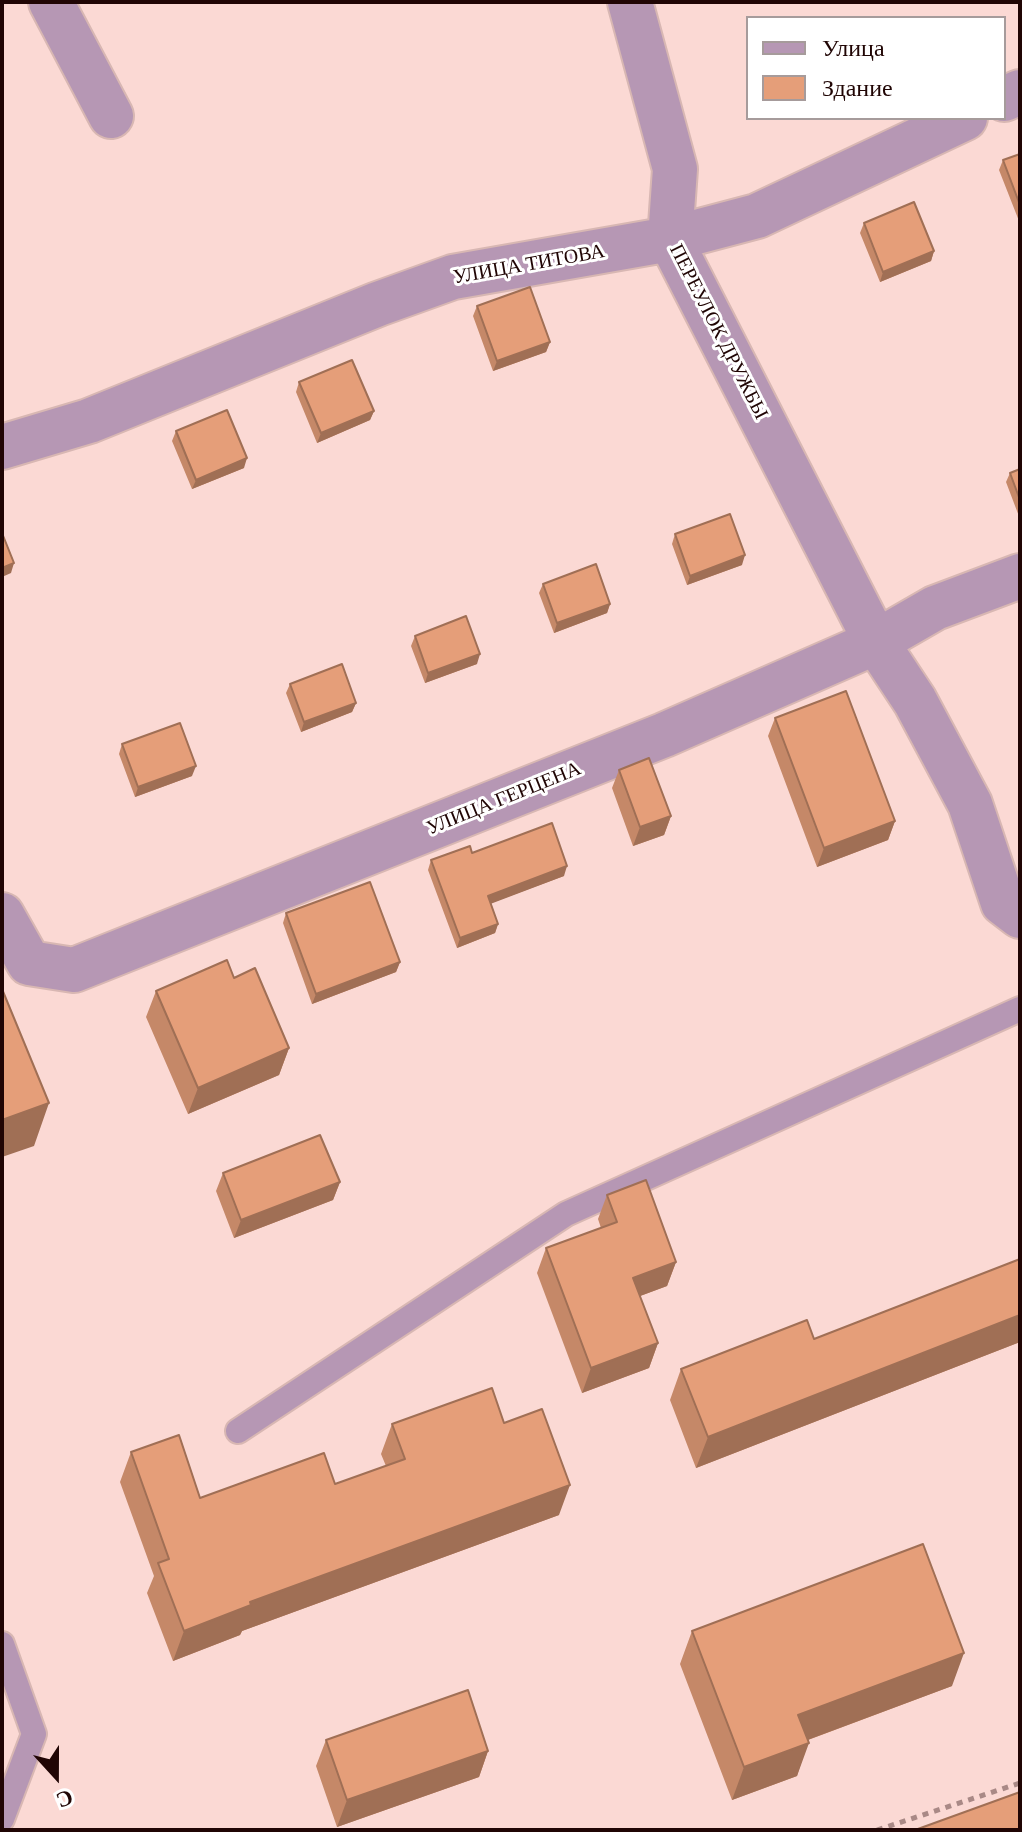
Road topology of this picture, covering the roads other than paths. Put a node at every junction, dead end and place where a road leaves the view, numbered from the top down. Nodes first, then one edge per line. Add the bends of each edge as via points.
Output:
1 (51, 2) edge
2 (630, 2) edge
3 (111, 116) dead end
4 (961, 120) edge
5 (670, 239) junction
6 (2, 447) edge
7 (1020, 576) edge
8 (876, 642) junction
9 (2, 915) edge
10 (1020, 916) edge
11 (1020, 1009) edge
12 (238, 1431) dead end
13 (2, 1644) edge
14 (2, 1819) edge

1 - 3 street
2 - 5 street, ПЕРЕУЛОК ДРУЖБЫ via 675,169
4 - 5 street, УЛИЦА ТИТОВА via 757,216
5 - 6 street, УЛИЦА ТИТОВА via 453,277 89,421
5 - 8 street, ПЕРЕУЛОК ДРУЖБЫ
7 - 8 street, УЛИЦА ГЕРЦЕНА via 935,608
8 - 9 street, УЛИЦА ГЕРЦЕНА via 664,735 74,970 29,963
8 - 10 street, ПЕРЕУЛОК ДРУЖБЫ via 915,701 970,804 1003,903
11 - 12 lane via 566,1214
13 - 14 lane via 34,1734

